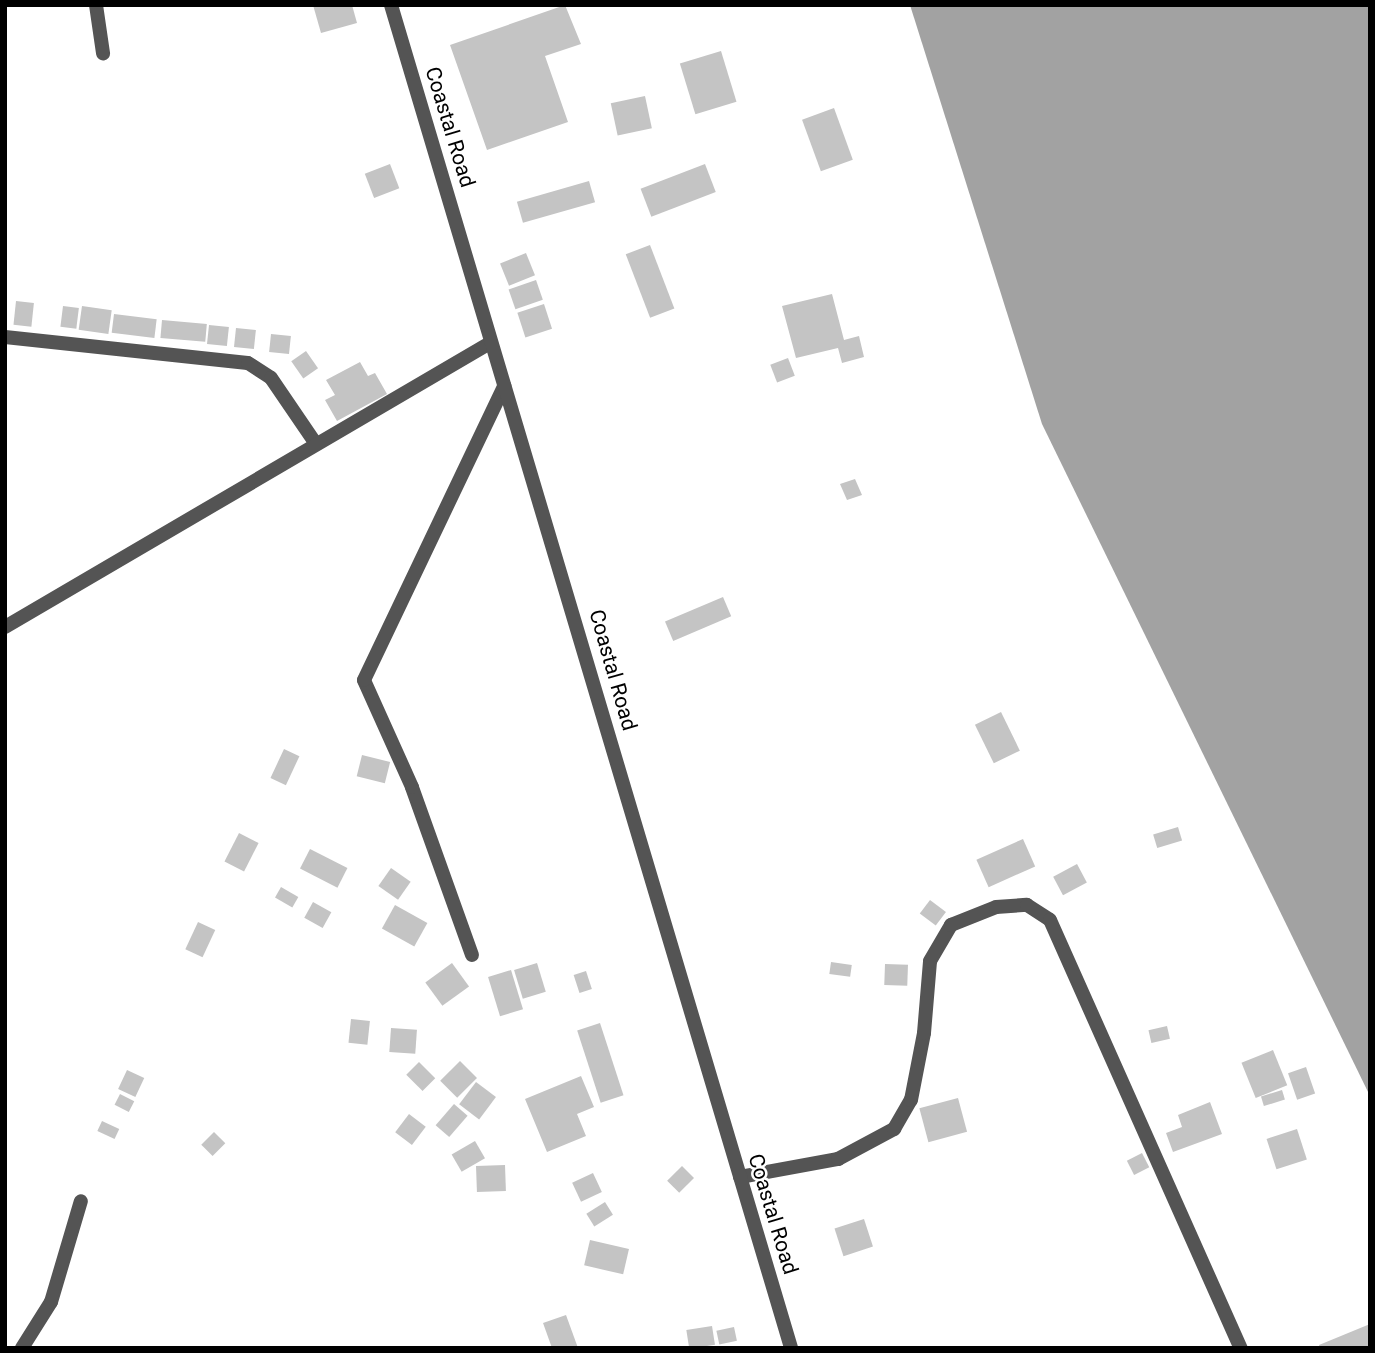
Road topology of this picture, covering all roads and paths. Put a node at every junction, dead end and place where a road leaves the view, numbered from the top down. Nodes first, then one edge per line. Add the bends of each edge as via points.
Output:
1 (96, 5) edge
2 (391, 5) edge
3 (103, 53) dead end
4 (5, 337) edge
5 (490, 343) junction
6 (504, 386) junction
7 (316, 444) junction
8 (5, 627) edge
9 (472, 955) dead end
10 (740, 1177) junction
11 (81, 1201) dead end
12 (22, 1348) edge
13 (791, 1348) edge
14 (1241, 1348) edge

1 - 3 street
2 - 5 street, Coastal Road
4 - 7 street via 248,363 271,378
5 - 6 street, Coastal Road
5 - 7 street
6 - 9 street via 365,680 412,787
6 - 10 street, Coastal Road
7 - 8 street
10 - 13 street, Coastal Road
10 - 14 street via 838,1159 894,1129 911,1100 924,1033 930,961 951,925 996,907 1027,905 1050,920
11 - 12 street via 51,1301

